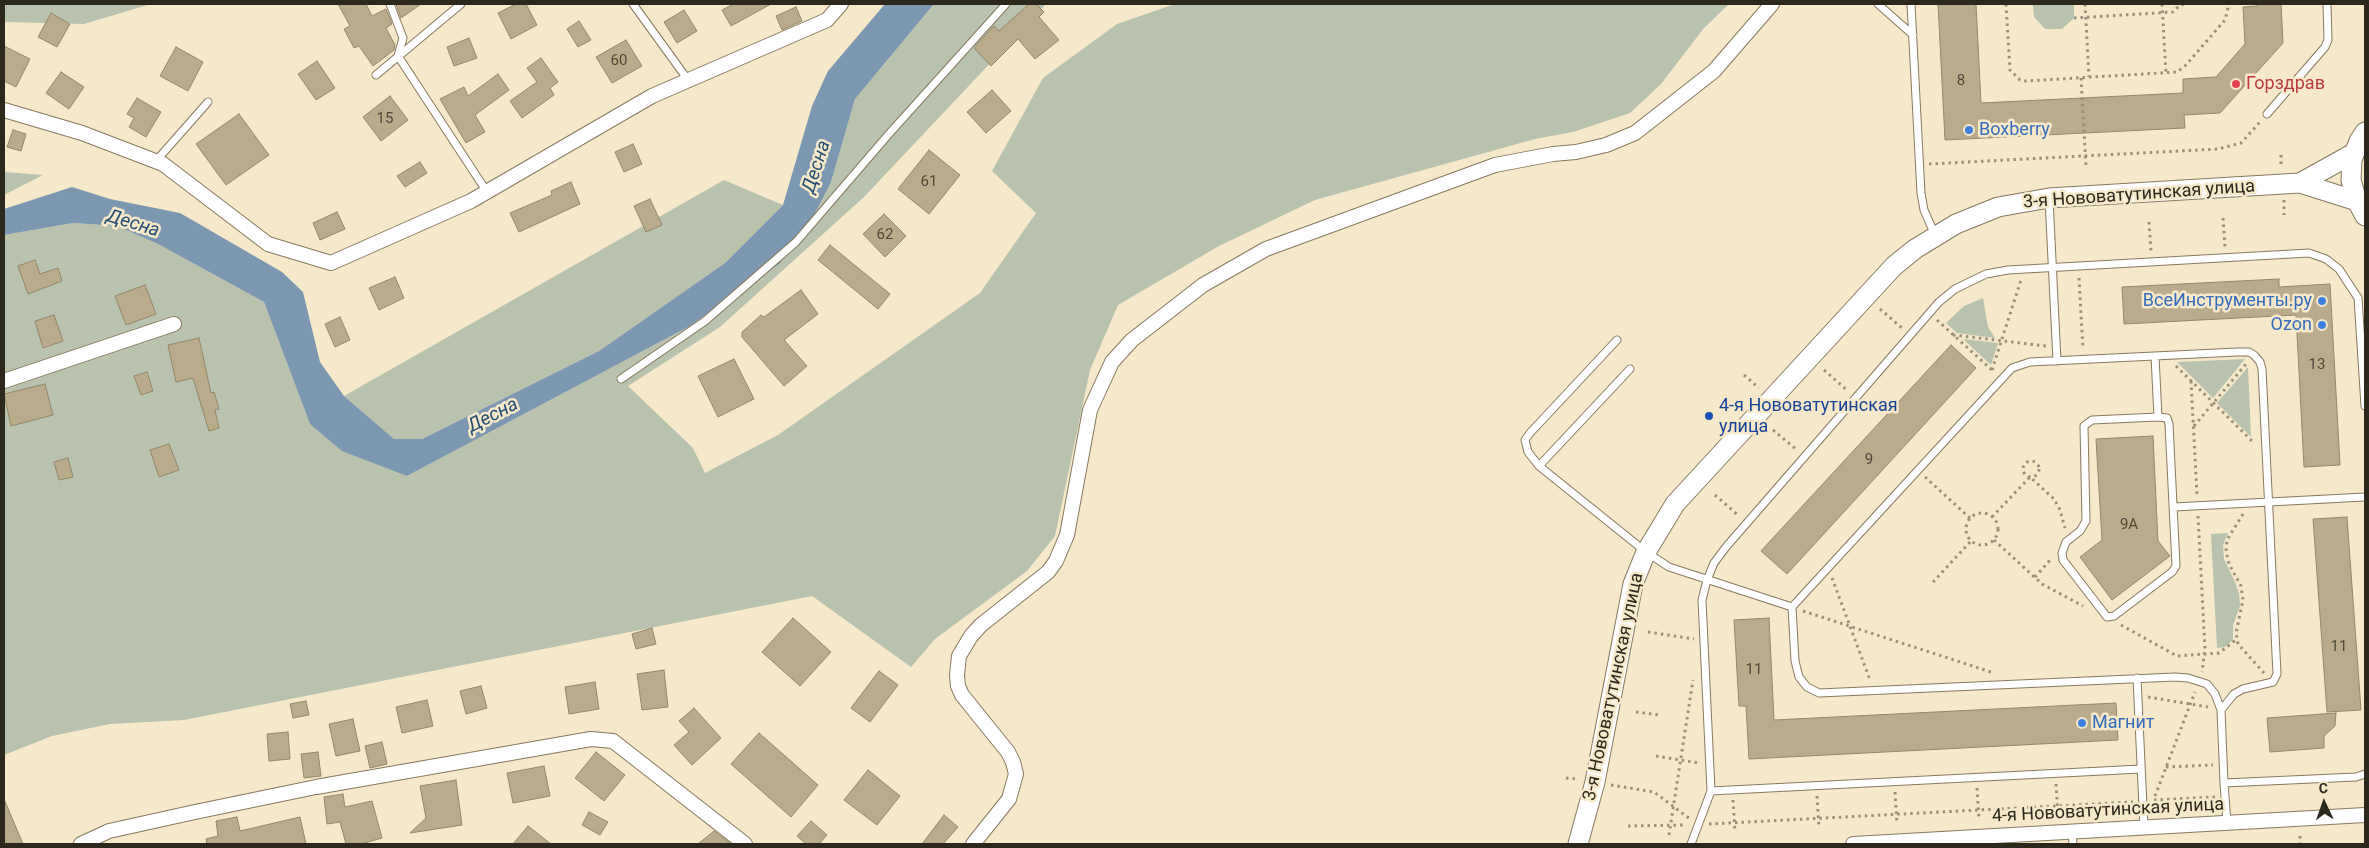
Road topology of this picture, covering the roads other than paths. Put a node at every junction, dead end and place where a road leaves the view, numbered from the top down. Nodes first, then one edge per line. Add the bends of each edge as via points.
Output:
1 (390, 4) edge
2 (461, 4) edge
3 (633, 4) edge
4 (841, 4) edge
5 (1006, 4) edge
6 (1772, 4) edge
7 (1878, 4) edge
8 (1911, 4) edge
9 (2327, 4) edge
10 (1913, 35) junction
11 (398, 56) junction
12 (376, 75) dead end
13 (688, 80) junction
14 (208, 102) dead end
15 (4, 110) edge
16 (2267, 114) road end
17 (2365, 132) edge
18 (2354, 153) junction
19 (156, 161) junction
20 (2300, 183) junction
21 (487, 192) junction
22 (2049, 198) junction
23 (2361, 209) edge
24 (1935, 235) junction
25 (2052, 267) junction
26 (174, 324) dead end
27 (1616, 340) dead end
28 (2155, 356) junction
29 (2057, 361) junction
30 (1630, 369) dead end
31 (621, 379) dead end
32 (4, 381) edge
33 (2365, 406) edge
34 (2158, 416) junction
35 (1539, 466) junction
36 (2365, 497) edge
37 (2268, 502) junction
38 (2174, 507) junction
39 (1646, 552) junction
40 (1707, 580) junction
41 (1792, 608) junction
42 (2137, 678) junction
43 (2221, 710) junction
44 (2142, 769) junction
45 (2365, 774) edge
46 (2224, 784) junction
47 (1712, 791) junction
48 (2365, 815) edge
49 (2227, 823) junction
50 (2144, 828) junction
51 (2073, 838) edge
52 (81, 844) edge
53 (745, 844) edge
54 (973, 844) edge
55 (1578, 844) edge
56 (1691, 844) edge
57 (1853, 844) edge

1 - 11 lane via 403,38
2 - 11 lane
3 - 13 lane
4 - 13 street via 827,20
5 - 31 lane via 796,242 705,321
6 - 54 street via 1714,71 1635,132 1606,145 1495,165 1266,249 1203,285 1132,340 1112,362 1090,410 1067,535 1056,561 1048,572 981,625 959,656 957,675 962,695 1008,752 1016,774 1009,799
7 - 10 lane
8 - 10 lane
9 - 16 lane via 2326,47
10 - 24 lane via 1923,206
11 - 12 lane
11 - 21 lane
13 - 21 street via 652,96
14 - 19 lane
15 - 19 street via 82,133
17 - 18 street
18 - 20 street, 3-я Нововатутинская улица
18 - 23 street via 2351,180
19 - 21 street via 268,244 331,263
20 - 22 street, 3-я Нововатутинская улица
20 - 23 street, 3-я Нововатутинская улица
22 - 24 street, 3-я Нововатутинская улица via 1998,207
22 - 25 lane
24 - 39 street, 3-я Нововатутинская улица via 1894,266 1681,496
25 - 29 lane
25 - 33 lane via 2309,253 2326,260 2339,269 2358,298
25 - 40 lane via 1986,274 1967,281 1939,302 1720,555
26 - 32 street
27 - 35 lane via 1530,433 1525,446
28 - 29 lane
28 - 34 lane
28 - 37 lane via 2249,352 2260,362
29 - 41 lane via 2018,365 2001,378
30 - 35 lane
34 - 38 lane via 2169,420
34 - 38 lane via 2092,420 2084,426 2086,521 2063,546 2062,553 2063,560 2107,616 2175,569
35 - 39 lane
36 - 37 lane
37 - 38 lane
37 - 43 lane via 2277,674 2273,682 2234,694
39 - 40 lane via 1668,567
39 - 55 street, 3-я Нововатутинская улица via 1633,584 1595,782
40 - 41 lane
40 - 47 lane via 1702,600
41 - 42 lane via 1798,677 1806,687 1819,693
42 - 43 lane via 2175,677 2199,681 2215,694
42 - 44 lane
43 - 46 lane
44 - 47 lane
44 - 50 lane
45 - 46 lane
46 - 49 lane
47 - 56 lane
48 - 49 street, 4-я Нововатутинская улица
49 - 50 street, 4-я Нововатутинская улица
50 - 51 street, 4-я Нововатутинская улица
51 - 57 street, 4-я Нововатутинская улица
52 - 53 street via 109,831 316,787 591,739 613,741

